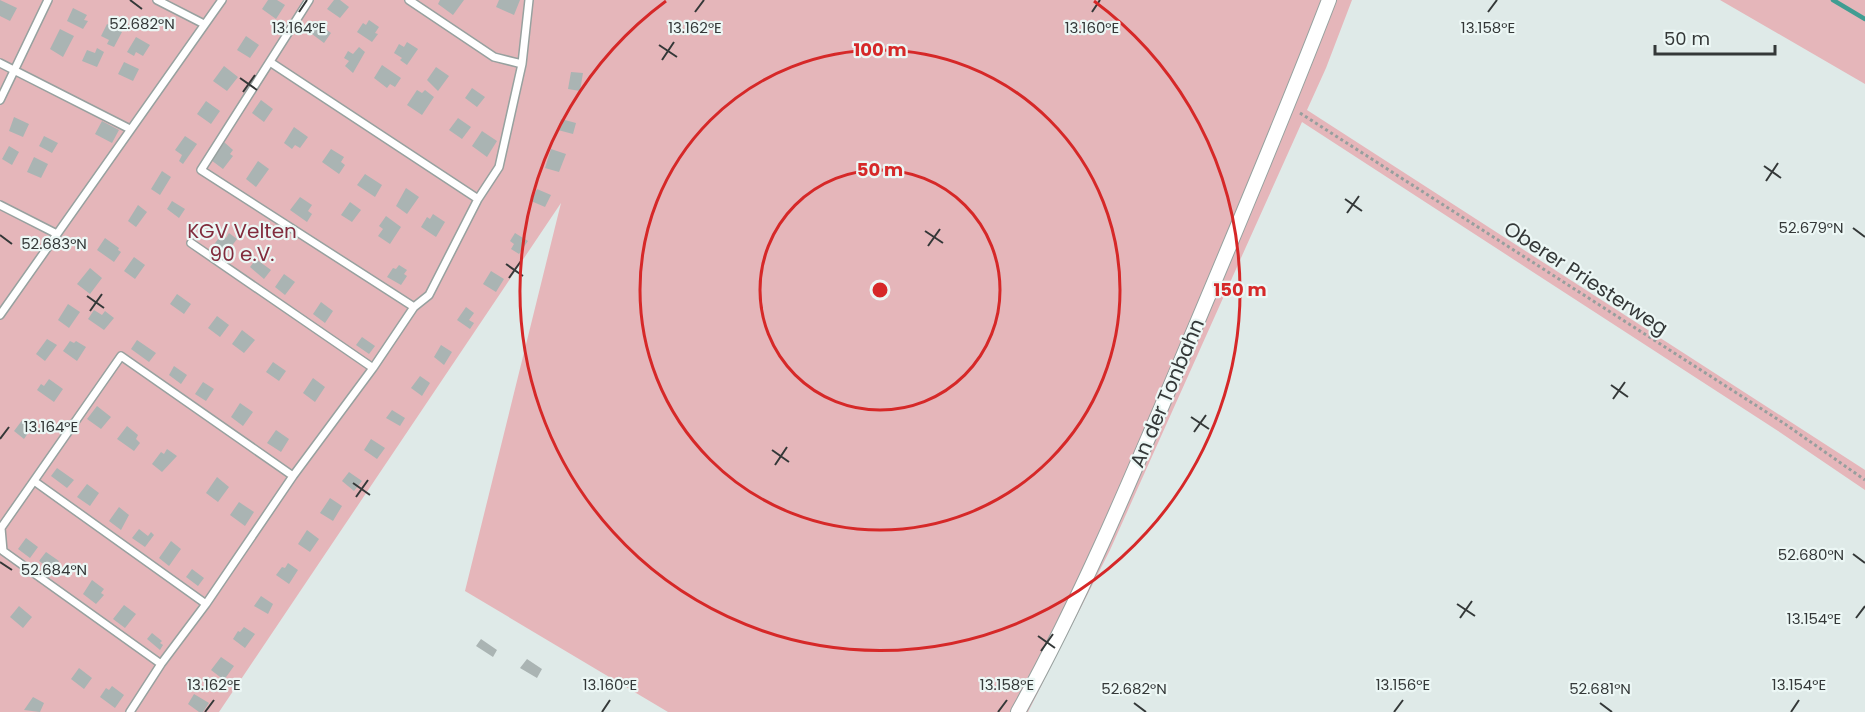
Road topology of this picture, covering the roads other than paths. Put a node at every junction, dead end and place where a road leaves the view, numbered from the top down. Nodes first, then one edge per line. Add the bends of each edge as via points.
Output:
1 (48, 0) edge
2 (157, 0) edge
3 (222, 0) edge
4 (309, 0) edge
5 (410, 0) edge
6 (529, 0) edge
7 (1329, 0) edge
8 (204, 24) junction
9 (270, 62) junction
10 (0, 63) edge
11 (522, 64) junction
12 (15, 70) junction
13 (0, 100) edge
14 (130, 129) junction
15 (478, 199) junction
16 (0, 205) edge
17 (57, 234) junction
18 (191, 243) dead end
19 (414, 307) junction
20 (0, 315) edge
21 (373, 368) junction
22 (293, 476) junction
23 (34, 481) junction
24 (206, 604) junction
25 (161, 664) junction
26 (130, 712) edge
27 (1018, 712) edge

1 - 12 lane
2 - 8 lane
3 - 8 lane
4 - 9 lane
5 - 11 lane via 494,57
6 - 11 lane
7 - 27 street, An der Tonbahn via 1288,107 1101,547
8 - 14 lane
9 - 15 lane
9 - 19 lane via 201,170
10 - 12 lane
11 - 15 lane via 498,167
12 - 13 lane
12 - 14 lane
14 - 17 lane
15 - 19 lane via 429,295
16 - 17 lane
17 - 20 lane
18 - 21 lane
19 - 21 lane
21 - 22 lane
22 - 23 lane via 121,356
22 - 24 lane
23 - 24 lane
23 - 25 lane via 1,528 3,551
24 - 25 lane
25 - 26 lane

